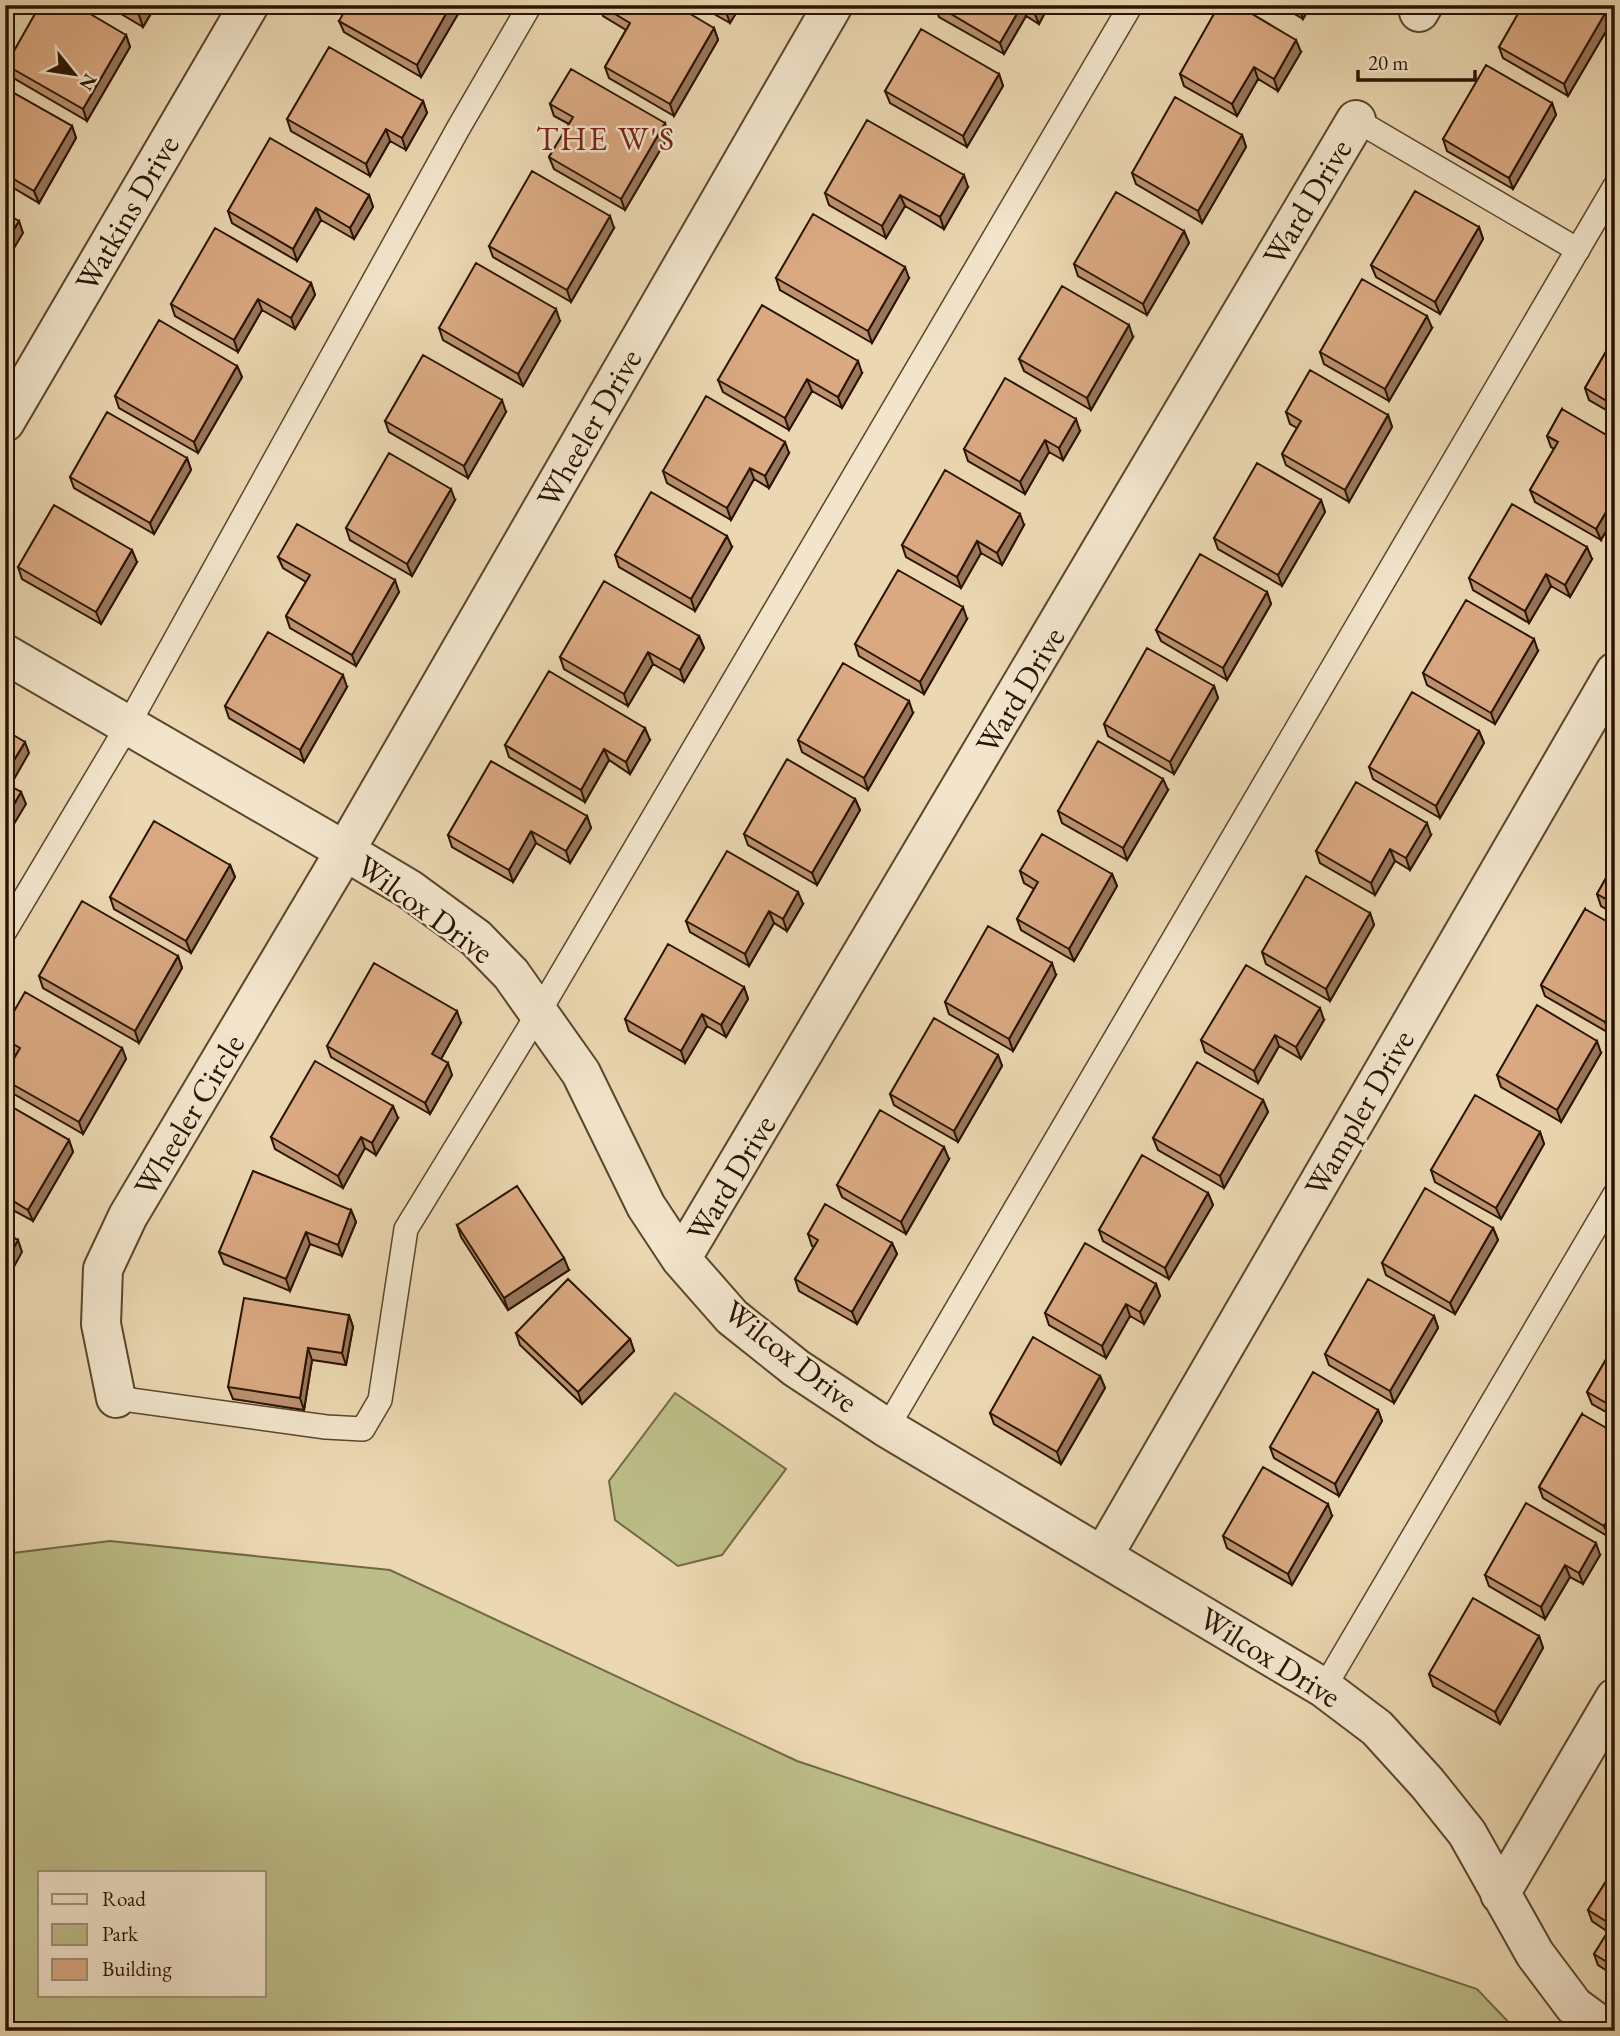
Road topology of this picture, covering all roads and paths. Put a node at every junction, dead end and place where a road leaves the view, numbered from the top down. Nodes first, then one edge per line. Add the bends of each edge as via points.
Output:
1 (248, 5) edge
2 (530, 5) edge
3 (832, 5) edge
4 (1131, 5) edge
5 (1356, 120) joint
6 (1615, 186) edge
7 (1578, 250) junction
8 (5, 422) edge
9 (5, 654) edge
10 (1615, 671) edge
11 (128, 725) junction
12 (345, 851) junction
13 (5, 931) edge
14 (539, 1012) junction
15 (1615, 1194) edge
16 (681, 1259) junction
17 (116, 1398) joint
18 (887, 1428) junction
19 (1104, 1554) junction
20 (1324, 1688) junction
21 (1615, 1698) edge
22 (1500, 1894) junction
23 (1608, 2031) edge

1 - 8 street, Watkins Drive
2 - 11 lane
3 - 12 street, Wheeler Drive
4 - 14 lane
5 - 7 lane
5 - 16 street, Ward Drive
6 - 7 lane
7 - 18 lane
9 - 11 street, Wilcox Drive
10 - 19 street, Wampler Drive
11 - 12 street, Wilcox Drive
11 - 13 lane
12 - 14 street, Wilcox Drive via 409,889 476,938
12 - 17 street, Wheeler Circle via 128,1216 103,1269 101,1324
14 - 16 street, Wilcox Drive via 581,1073 646,1206
14 - 17 lane via 406,1229 380,1401 363,1429
15 - 20 lane
16 - 18 street, Wilcox Drive via 732,1317 796,1368
18 - 19 street, Wilcox Drive
19 - 20 street, Wilcox Drive
20 - 22 street, Wilcox Drive via 1377,1728 1427,1783 1467,1833
21 - 22 street
22 - 23 street, Wilcox Drive via 1535,1954 1574,2006

